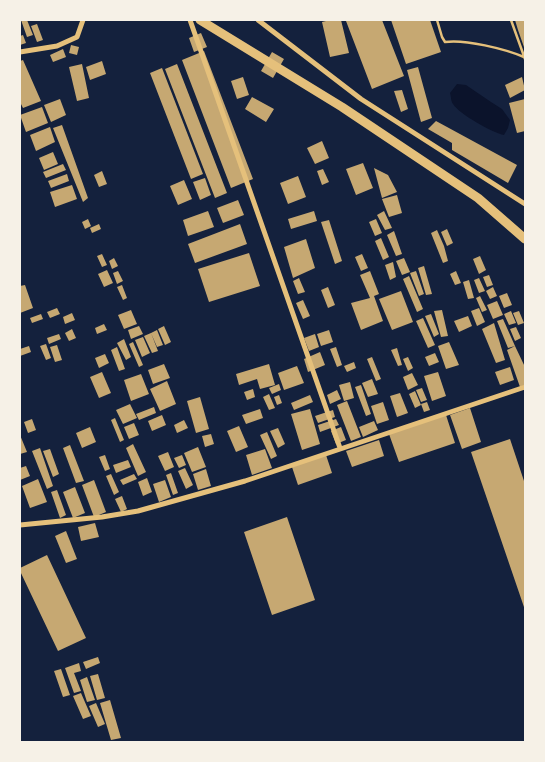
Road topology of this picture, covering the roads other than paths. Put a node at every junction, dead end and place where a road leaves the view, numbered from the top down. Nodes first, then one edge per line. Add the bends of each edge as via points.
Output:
1 (83, 20) edge
2 (190, 20) edge
3 (200, 20) edge
4 (258, 20) edge
5 (436, 20) edge
6 (511, 20) edge
7 (20, 52) edge
8 (525, 58) edge
9 (525, 204) edge
10 (525, 239) edge
11 (525, 387) edge
12 (340, 448) junction
13 (20, 525) edge

1 - 7 street via 77,37 57,46
2 - 12 street
3 - 10 main road via 342,106 478,198
4 - 9 street via 361,99
5 - 8 lane via 445,42 483,46
6 - 8 lane
11 - 12 street
12 - 13 street via 245,481 138,511

